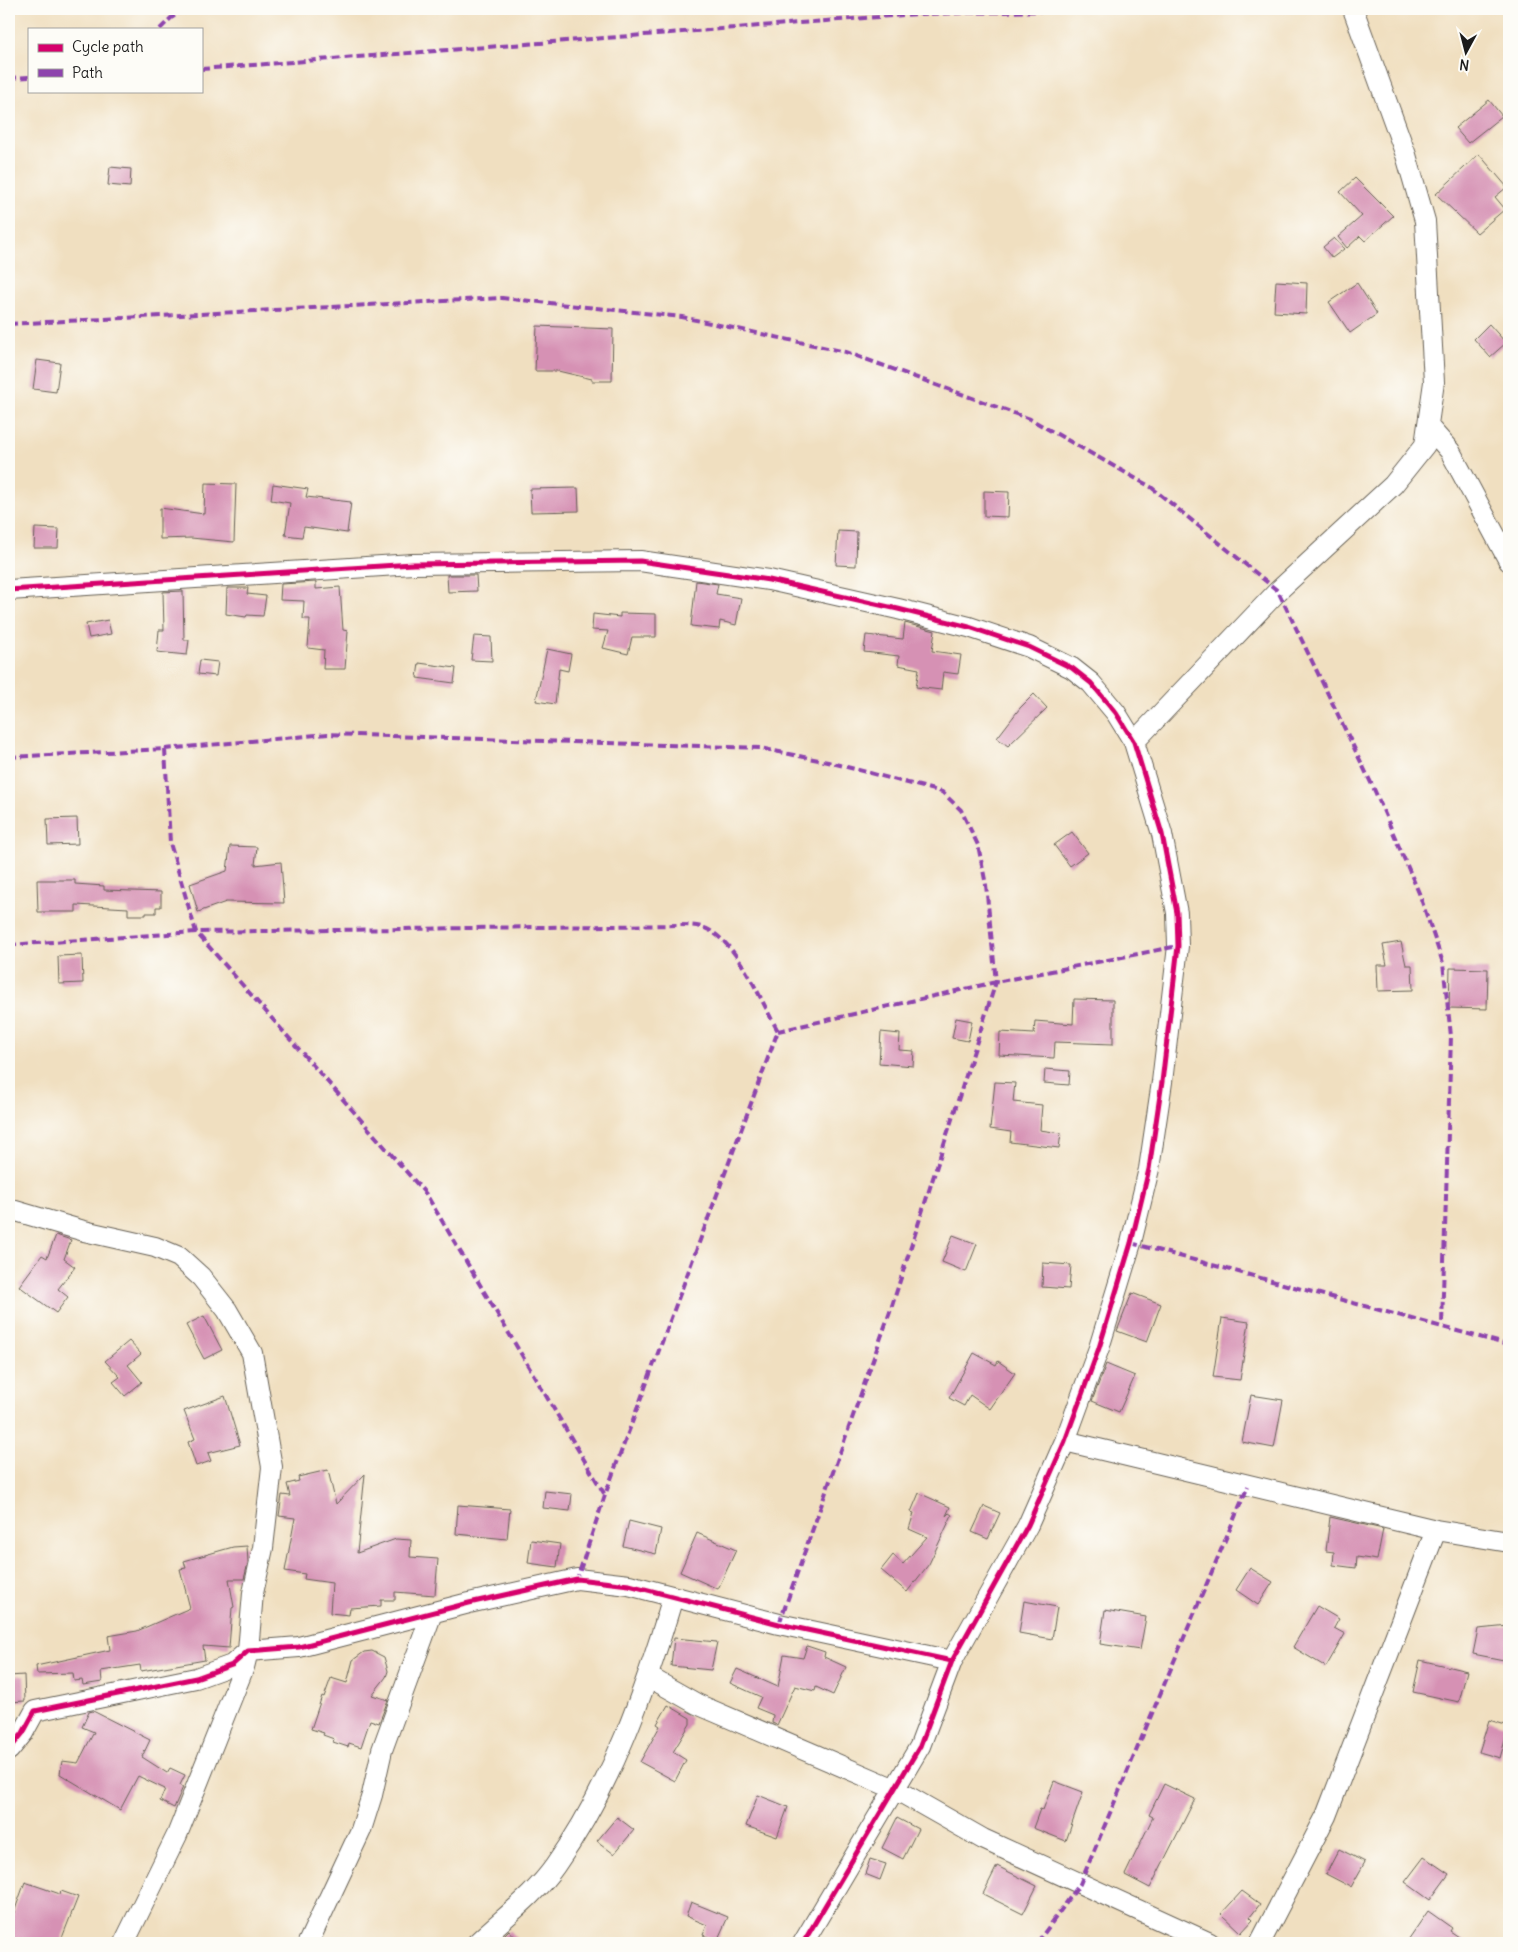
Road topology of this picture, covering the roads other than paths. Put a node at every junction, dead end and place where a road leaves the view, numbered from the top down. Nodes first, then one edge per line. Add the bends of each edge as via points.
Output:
1 (1353, 9) edge
2 (1428, 426) junction
3 (1509, 561) edge
4 (9, 590) edge
5 (1134, 742) junction
6 (9, 1209) edge
7 (1065, 1441) junction
8 (1436, 1530) junction
9 (1509, 1542) edge
10 (673, 1597) junction
11 (432, 1613) junction
12 (248, 1651) junction
13 (952, 1661) junction
14 (649, 1676) junction
15 (9, 1750) edge
16 (895, 1788) junction
17 (124, 1943) edge
18 (308, 1943) edge
19 (477, 1943) edge
20 (803, 1943) edge
21 (1210, 1943) edge
22 (1260, 1943) edge

1 - 2 street via 1406,154 1425,220 1434,382
2 - 3 street via 1450,451
2 - 5 street via 1424,445 1393,485 1278,591
4 - 5 street via 413,564 640,561 769,580 969,627 1029,647 1072,668 1091,683 1116,713
5 - 7 street via 1162,834 1177,913 1178,946 1149,1170 1099,1348
6 - 12 street via 155,1247 179,1257 201,1277 227,1310 252,1353 272,1467 264,1548 254,1594
7 - 8 street
7 - 13 street via 1028,1525
8 - 9 street
8 - 22 street via 1326,1816
10 - 11 street via 629,1585 577,1579
10 - 13 street via 779,1624
10 - 14 street
11 - 12 street via 299,1647
11 - 18 street via 382,1750 361,1830
12 - 15 street via 232,1665 196,1678 35,1711
12 - 17 street via 177,1835
13 - 16 street via 920,1746
14 - 16 street via 697,1704
14 - 19 street via 622,1743 586,1816 555,1866 532,1894
16 - 20 street
16 - 21 street via 983,1839

